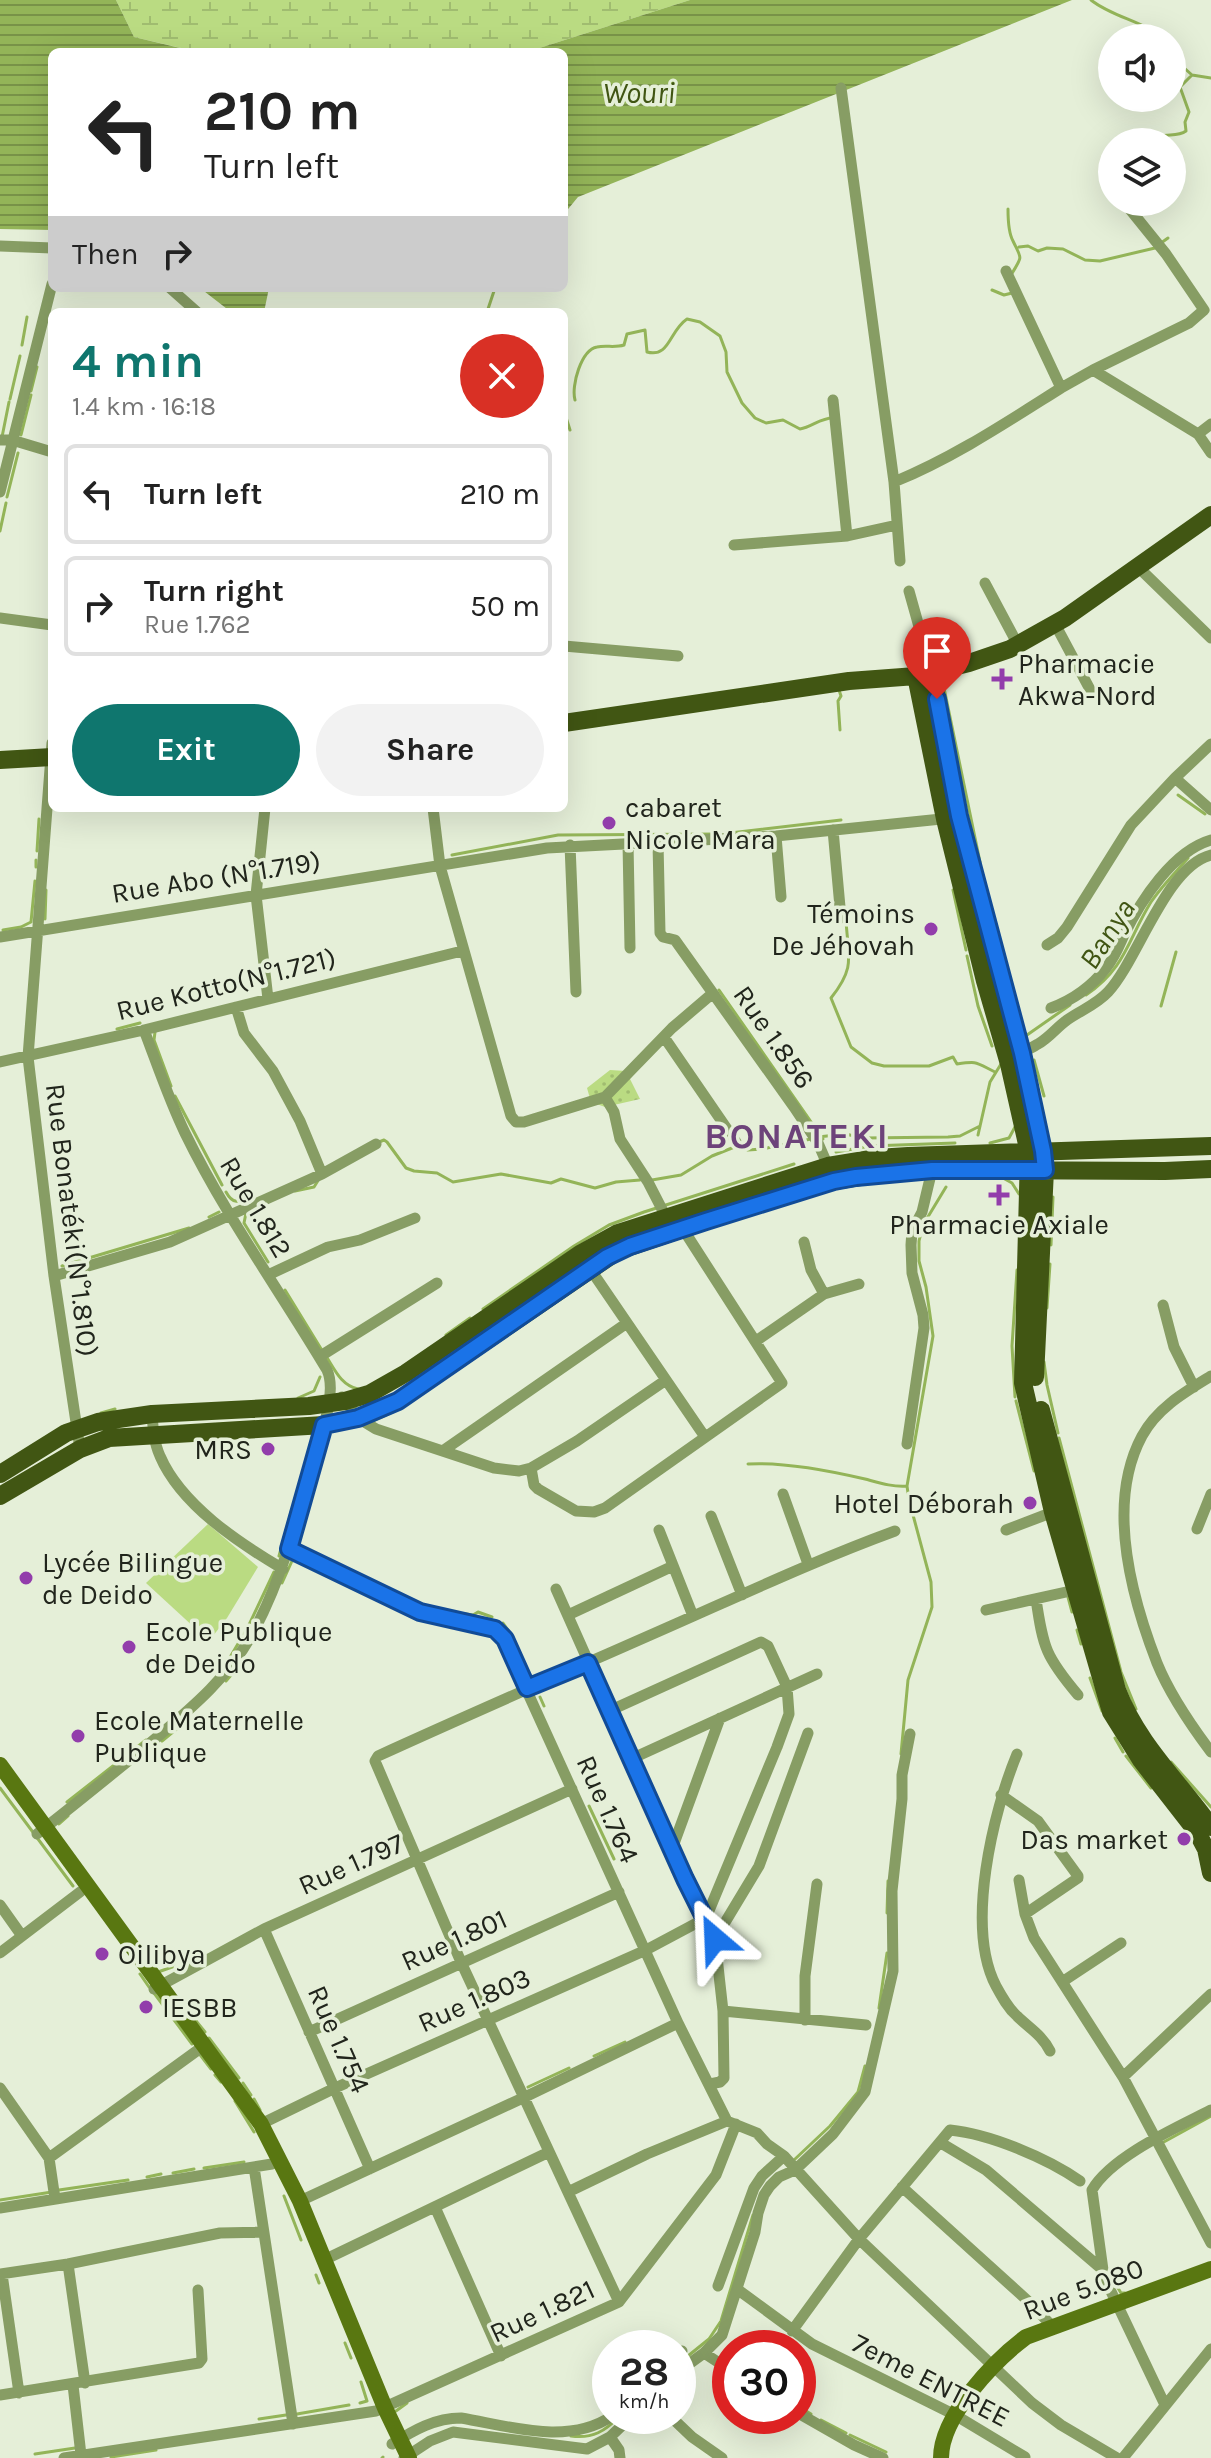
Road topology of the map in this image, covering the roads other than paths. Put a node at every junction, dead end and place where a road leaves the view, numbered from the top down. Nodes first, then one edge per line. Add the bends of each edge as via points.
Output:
1 (841, 88) dead end
2 (1135, 216) edge
3 (0, 246) edge
4 (48, 248) edge
5 (1006, 271) dead end
6 (50, 292) edge
7 (174, 292) edge
8 (192, 308) edge
9 (1093, 370) junction
10 (1061, 388) junction
11 (833, 400) dead end
12 (1211, 424) edge
13 (1198, 434) junction
14 (6, 440) edge
15 (48, 451) edge
16 (1211, 453) edge
17 (894, 482) junction
18 (0, 492) edge
19 (1211, 515) edge
20 (897, 525) junction
21 (847, 536) junction
22 (734, 545) dead end
23 (900, 561) dead end
24 (1138, 567) junction
25 (985, 583) dead end
26 (909, 591) dead end
27 (0, 618) edge
28 (48, 624) edge
29 (1055, 624) junction
30 (1211, 638) edge
31 (1018, 645) junction
32 (568, 646) edge
33 (678, 656) dead end
34 (924, 674) junction
35 (1093, 695) dead end
36 (568, 722) edge
37 (1211, 744) edge
38 (48, 753) edge
39 (0, 760) edge
40 (1175, 778) junction
41 (48, 797) edge
42 (1211, 810) edge
43 (265, 812) edge
44 (433, 812) edge
45 (952, 817) junction
46 (833, 830) junction
47 (776, 836) junction
48 (1211, 840) edge
49 (628, 843) junction
50 (658, 843) junction
51 (570, 845) junction
52 (1211, 855) edge
53 (440, 866) junction
54 (256, 895) junction
55 (781, 897) dead end
56 (841, 918) dead end
57 (36, 931) junction
58 (0, 937) edge
59 (1047, 945) dead end
60 (630, 948) dead end
61 (462, 951) junction
62 (576, 992) dead end
63 (713, 993) junction
64 (268, 999) junction
65 (236, 1007) junction
66 (1051, 1008) dead end
67 (144, 1030) junction
68 (664, 1037) junction
69 (1022, 1053) junction
70 (28, 1057) junction
71 (0, 1062) edge
72 (605, 1097) junction
73 (1025, 1132) junction
74 (736, 1142) dead end
75 (376, 1144) dead end
76 (1211, 1146) edge
77 (1037, 1161) junction
78 (1001, 1162) junction
79 (828, 1166) junction
80 (1211, 1169) edge
81 (932, 1170) junction
82 (322, 1174) junction
83 (1029, 1196) junction
84 (663, 1209) junction
85 (230, 1214) junction
86 (415, 1218) dead end
87 (683, 1229) junction
88 (804, 1242) dead end
89 (585, 1262) junction
90 (268, 1275) junction
91 (54, 1276) junction
92 (437, 1283) dead end
93 (859, 1284) dead end
94 (824, 1294) junction
95 (1163, 1305) dead end
96 (627, 1323) junction
97 (756, 1341) junction
98 (319, 1357) junction
99 (1211, 1376) edge
100 (666, 1380) junction
101 (1194, 1387) junction
102 (336, 1402) junction
103 (152, 1414) junction
104 (358, 1418) junction
105 (249, 1419) junction
106 (324, 1425) junction
107 (76, 1429) junction
108 (153, 1435) junction
109 (705, 1437) junction
110 (907, 1444) dead end
111 (80, 1449) junction
112 (444, 1450) junction
113 (531, 1468) junction
114 (0, 1474) edge
115 (783, 1494) dead end
116 (1211, 1494) edge
117 (0, 1496) edge
118 (1053, 1512) junction
119 (711, 1516) dead end
120 (1197, 1529) dead end
121 (659, 1530) dead end
122 (1006, 1530) dead end
123 (895, 1531) dead end
124 (289, 1549) junction
125 (808, 1564) junction
126 (673, 1566) junction
127 (283, 1569) junction
128 (556, 1589) dead end
129 (1075, 1590) junction
130 (742, 1595) junction
131 (1036, 1599) junction
132 (986, 1610) dead end
133 (568, 1615) junction
134 (693, 1616) junction
135 (588, 1663) junction
136 (817, 1674) dead end
137 (787, 1687) junction
138 (527, 1688) junction
139 (1078, 1695) dead end
140 (609, 1711) junction
141 (720, 1718) junction
142 (808, 1733) dead end
143 (910, 1734) dead end
144 (1211, 1752) edge
145 (1017, 1754) dead end
146 (631, 1759) junction
147 (0, 1765) edge
148 (0, 1782) edge
149 (572, 1789) junction
150 (1001, 1795) junction
151 (41, 1830) junction
152 (1208, 1834) edge
153 (672, 1849) junction
154 (418, 1860) junction
155 (1211, 1873) edge
156 (1019, 1880) dead end
157 (817, 1884) dead end
158 (80, 1892) junction
159 (619, 1892) junction
160 (0, 1905) edge
161 (1025, 1914) junction
162 (706, 1918) junction
163 (264, 1929) junction
164 (22, 1936) junction
165 (715, 1939) junction
166 (1121, 1943) dead end
167 (646, 1950) junction
168 (0, 1953) edge
169 (461, 1962) junction
170 (1062, 1982) junction
171 (157, 1987) junction
172 (1211, 1994) edge
173 (723, 2011) junction
174 (488, 2020) junction
175 (805, 2020) junction
176 (678, 2023) junction
177 (866, 2025) dead end
178 (309, 2032) junction
179 (198, 2050) junction
180 (1050, 2051) dead end
181 (1123, 2077) junction
182 (710, 2084) junction
183 (0, 2088) edge
184 (335, 2088) junction
185 (525, 2097) junction
186 (1211, 2110) edge
187 (732, 2122) junction
188 (261, 2124) junction
189 (1156, 2138) junction
190 (941, 2143) junction
191 (549, 2152) junction
192 (49, 2158) junction
193 (790, 2163) junction
194 (272, 2164) junction
195 (254, 2167) junction
196 (370, 2169) junction
197 (1080, 2181) dead end
198 (902, 2187) junction
199 (568, 2192) junction
200 (55, 2199) junction
201 (300, 2201) junction
202 (435, 2207) junction
203 (0, 2208) edge
204 (263, 2232) junction
205 (859, 2239) junction
206 (1211, 2243) edge
207 (324, 2260) junction
208 (68, 2264) junction
209 (1211, 2269) edge
210 (1103, 2270) junction
211 (1, 2274) edge
212 (718, 2286) dead end
213 (737, 2289) junction
214 (198, 2290) dead end
215 (619, 2302) junction
216 (1117, 2303) junction
217 (1052, 2326) junction
218 (791, 2330) edge
219 (793, 2330) edge
220 (816, 2346) edge
221 (1211, 2349) edge
222 (704, 2353) junction
223 (501, 2356) junction
224 (712, 2358) edge
225 (696, 2359) edge
226 (993, 2367) junction
227 (79, 2384) junction
228 (19, 2393) junction
229 (0, 2395) edge
230 (1165, 2405) junction
231 (381, 2410) junction
232 (955, 2415) junction
233 (816, 2423) edge
234 (293, 2424) junction
235 (592, 2427) edge
236 (613, 2434) edge
237 (689, 2434) edge
238 (610, 2437) junction
239 (402, 2452) edge
240 (81, 2455) junction
241 (1025, 2457) edge
242 (64, 2458) edge
243 (620, 2458) edge
244 (722, 2458) edge
245 (883, 2458) edge
246 (941, 2458) edge
247 (1120, 2458) edge

1 - 17 street
2 - 9 street via 1204,310 1189,323
3 - 4 street
5 - 10 street
6 - 14 street
7 - 8 street
9 - 10 street
9 - 13 street
10 - 17 street via 983,437
11 - 21 street
12 - 13 street
13 - 16 street
14 - 15 street
14 - 18 street
17 - 20 street
19 - 24 main road
20 - 21 street
20 - 23 street
21 - 22 street
24 - 29 main road
24 - 30 street
25 - 31 street
26 - 34 street
27 - 28 street
29 - 31 main road
29 - 35 street
31 - 34 main road
32 - 33 street
34 - 36 main road
34 - 45 main road
37 - 40 street
38 - 39 main road
40 - 42 street
40 - 59 street via 1131,825 1067,927
41 - 57 street, Rue Bonatéki(N°1.810)
43 - 54 street
44 - 53 street
45 - 46 street, Rue Abo (N°1.719)
45 - 69 main road
45 - 73 main road via 985,981
46 - 47 street, Rue Abo (N°1.719)
46 - 56 street
47 - 50 street, Rue Abo (N°1.719)
47 - 55 street
48 - 66 street via 1180,855 1147,895 1105,969 1081,993
49 - 50 street, Rue Abo (N°1.719)
49 - 51 street, Rue Abo (N°1.719)
49 - 60 street
50 - 63 street, Rue 1.856 via 660,933 675,940
51 - 53 street, Rue Abo (N°1.719)
51 - 62 street
52 - 69 street via 1193,864 1154,912 1107,993
53 - 54 street, Rue Abo (N°1.719)
53 - 61 street
54 - 57 street, Rue Abo (N°1.719)
54 - 64 street
57 - 58 street, Rue Abo (N°1.719)
57 - 70 street, Rue Bonatéki(N°1.810)
61 - 64 street, Rue Kotto(N°1.721)
61 - 72 street via 513,1120 524,1122
63 - 68 street
63 - 79 street, Rue 1.856 via 810,1131
64 - 65 street, Rue Kotto(N°1.721)
65 - 67 street, Rue Kotto(N°1.721)
65 - 82 street via 244,1033 280,1084
67 - 70 street, Rue Kotto(N°1.721)
67 - 85 street, Rue 1.812 via 176,1113
68 - 72 street
68 - 74 street
69 - 77 main road
70 - 71 street, Rue Kotto(N°1.721)
70 - 91 street, Rue Bonatéki(N°1.810)
72 - 84 street via 620,1139
73 - 77 main road
73 - 78 main road
75 - 82 street
76 - 77 main road
77 - 78 main road
77 - 80 main road via 1165,1171
77 - 83 main road
77 - 152 main road via 1039,1400 1117,1690
78 - 79 main road via 877,1158
78 - 81 main road
78 - 83 main road
79 - 84 main road
81 - 87 main road via 834,1181
81 - 110 street via 912,1231 912,1273 924,1328
82 - 85 street
83 - 118 main road via 1023,1383
84 - 89 main road via 618,1233
85 - 90 street, Rue 1.812
85 - 91 street via 170,1242
86 - 90 street via 328,1247
87 - 89 main road
87 - 97 street
88 - 94 street
89 - 96 street
89 - 102 main road via 396,1380
89 - 104 main road via 421,1386
90 - 98 street, Rue 1.812
91 - 107 street, Rue Bonatéki(N°1.810)
92 - 98 street
93 - 94 street
94 - 97 street
95 - 101 street via 1174,1347
96 - 100 street
96 - 112 street
97 - 109 street via 782,1383
98 - 102 street, Rue 1.812
99 - 101 street
100 - 109 street
100 - 113 street
101 - 144 street via 1170,1402 1142,1436 1131,1461 1123,1517 1129,1566 1158,1665 1184,1716
102 - 104 street, Rue 1.812
102 - 105 main road
102 - 106 street
103 - 105 main road
103 - 107 main road
103 - 108 street
104 - 106 main road
104 - 112 street via 382,1432
105 - 106 main road
105 - 108 main road
106 - 124 street
107 - 111 street, Rue Bonatéki(N°1.810)
107 - 114 main road
108 - 111 main road via 109,1438
108 - 127 street via 160,1457 188,1497 235,1539
109 - 113 street via 594,1512 576,1511 538,1489
111 - 117 main road
112 - 113 street via 494,1468
115 - 125 street
116 - 120 street
118 - 122 street
118 - 129 main road
119 - 130 street
121 - 126 street
123 - 125 street
124 - 127 street
124 - 138 street, Rue 1.764 via 420,1612 495,1629 505,1639
125 - 130 street
126 - 133 street
126 - 134 street
127 - 151 street via 254,1632 218,1683
128 - 133 street
129 - 131 street
129 - 152 main road via 1111,1712 1141,1760
130 - 134 street
131 - 132 street
131 - 139 street via 1043,1645
133 - 135 street
134 - 135 street
135 - 138 street
135 - 140 street
136 - 137 street
137 - 140 street via 768,1646 761,1642
137 - 141 street
137 - 162 street via 789,1714
138 - 149 street, Rue 1.764
138 - 154 street via 376,1758 374,1764
140 - 146 street
141 - 146 street
141 - 153 street
142 - 165 street via 759,1866
143 - 193 street via 892,1891 893,1971 869,2078 865,2092 833,2134
145 - 150 street
146 - 153 street
147 - 151 main road
148 - 151 main road
149 - 154 street, Rue 1.797
149 - 159 street, Rue 1.764
150 - 161 street via 1038,1821 1078,1876
150 - 180 street via 984,1892 986,1963 1008,2006
151 - 158 main road
151 - 171 main road
152 - 155 main road
153 - 162 street
154 - 163 street, Rue 1.797
154 - 169 street
156 - 161 street
157 - 175 street
158 - 164 street
158 - 171 main road
159 - 167 street, Rue 1.764
159 - 169 street, Rue 1.801
160 - 164 street
161 - 170 street
162 - 165 street
162 - 167 street, Rue 1.803
163 - 171 street, Rue 1.797
163 - 178 street, Rue 1.754
164 - 168 street
165 - 173 street
166 - 170 street
167 - 174 street, Rue 1.803
167 - 176 street, Rue 1.764
169 - 174 street
169 - 178 street, Rue 1.801
170 - 181 street
171 - 179 main road
171 - 188 main road
172 - 181 street
173 - 175 street
173 - 182 street via 724,2078
174 - 184 street, Rue 1.803
174 - 185 street
175 - 177 street
176 - 182 street, Rue 1.764
176 - 185 street
178 - 184 street, Rue 1.754
179 - 192 street
179 - 194 main road via 248,2117
181 - 189 street
182 - 187 street, Rue 1.764
183 - 192 street
184 - 188 street, Rue 1.803
184 - 196 street, Rue 1.754
185 - 191 street
185 - 196 street
186 - 189 street
187 - 193 street via 757,2133
187 - 199 street
187 - 215 street, Rue 1.821 via 716,2175
188 - 201 main road
189 - 206 street
189 - 210 street via 1108,2170 1092,2190
190 - 197 street via 952,2130 1016,2148
190 - 198 street
190 - 210 street via 986,2170
191 - 199 street
191 - 202 street
192 - 200 street
193 - 205 street
193 - 212 street via 762,2176 754,2188
193 - 213 street via 764,2195
194 - 195 street
194 - 231 main road
195 - 200 street
195 - 204 street
196 - 201 street
198 - 205 street
198 - 217 street
199 - 215 street
200 - 203 street
201 - 207 main road
202 - 207 street
202 - 223 street
204 - 208 street via 220,2233
204 - 234 street
205 - 219 street
205 - 226 street
207 - 231 main road
208 - 211 street
208 - 227 street
209 - 216 main road, Rue 5.080
210 - 216 street
211 - 228 street
213 - 218 street, 7eme ENTREE
213 - 222 street via 722,2335
214 - 227 street via 199,2363
215 - 223 street, Rue 1.821
216 - 217 main road, Rue 5.080
216 - 230 street
217 - 226 main road, Rue 5.080 via 1026,2337
220 - 232 street, 7eme ENTREE
221 - 230 street
222 - 224 street
222 - 225 street
223 - 231 street, Rue 1.821
226 - 232 main road, Rue 5.080
226 - 247 street via 1061,2425
227 - 228 street
227 - 240 street
228 - 229 street
230 - 247 street
231 - 234 street, Rue 1.821
231 - 239 main road
232 - 241 street, 7eme ENTREE
232 - 246 main road, Rue 5.080
233 - 245 street
234 - 240 street, Rue 1.821
235 - 239 street via 533,2430 449,2418 419,2428
236 - 238 street
237 - 244 street
238 - 239 street via 587,2449 453,2432
238 - 243 street
240 - 242 street, Rue 1.821

